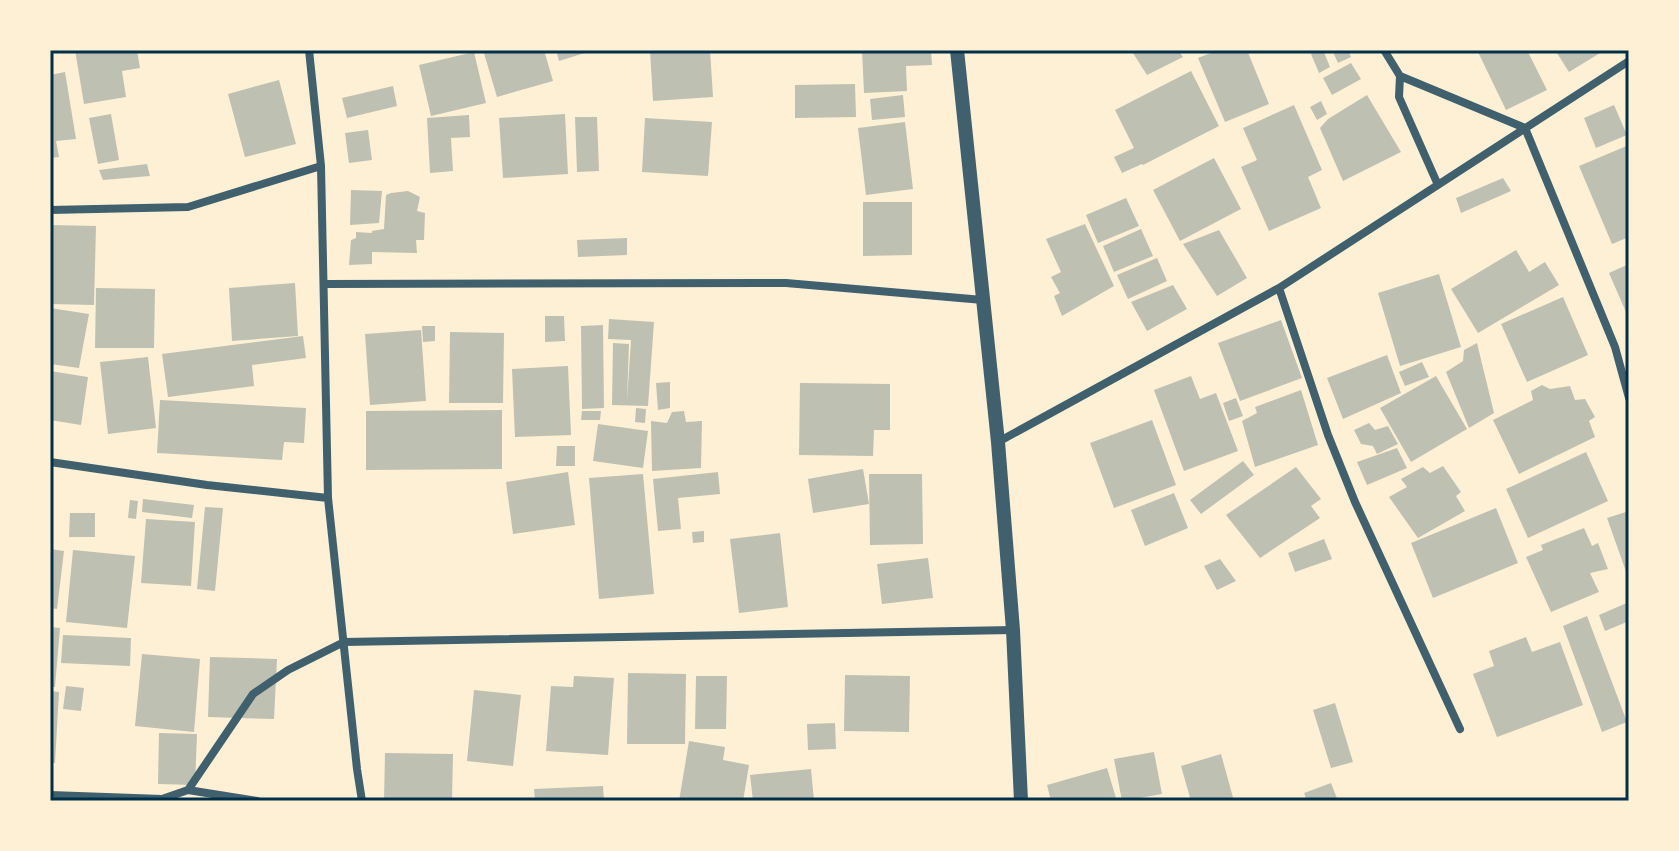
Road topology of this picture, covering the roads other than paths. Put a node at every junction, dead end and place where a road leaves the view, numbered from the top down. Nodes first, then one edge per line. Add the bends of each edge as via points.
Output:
1 (309, 50) edge
2 (957, 50) edge
3 (1384, 50) edge
4 (1629, 61) edge
5 (1400, 76) junction
6 (1525, 128) junction
7 (321, 166) junction
8 (1438, 185) junction
9 (50, 210) edge
10 (324, 284) junction
11 (1279, 288) junction
12 (983, 300) junction
13 (1629, 398) edge
14 (998, 442) junction
15 (50, 462) edge
16 (328, 498) junction
17 (1013, 630) junction
18 (344, 642) junction
19 (1460, 729) dead end
20 (188, 790) junction
21 (50, 795) edge
22 (257, 801) edge
23 (362, 801) edge
24 (1021, 801) edge

1 - 7 street
2 - 12 street
3 - 5 street
4 - 6 street
5 - 6 street
5 - 8 street via 1399,97
6 - 8 street
6 - 13 street via 1615,347
7 - 9 street via 188,207
7 - 10 street
8 - 11 street
10 - 12 street via 786,283
10 - 16 street
11 - 14 street
11 - 19 street via 1355,502
12 - 14 street
14 - 17 street
15 - 16 street
16 - 18 street
17 - 18 street
17 - 24 street
18 - 20 street via 253,694
18 - 23 street
20 - 21 street via 162,799
20 - 22 street

